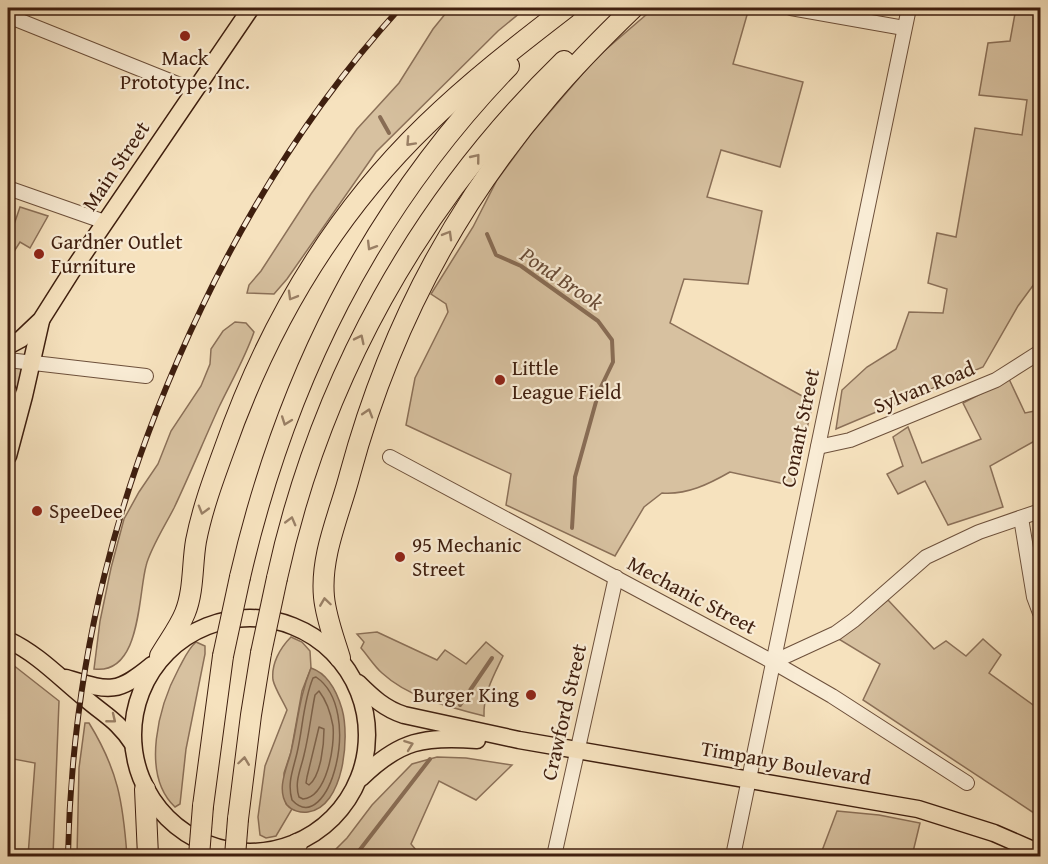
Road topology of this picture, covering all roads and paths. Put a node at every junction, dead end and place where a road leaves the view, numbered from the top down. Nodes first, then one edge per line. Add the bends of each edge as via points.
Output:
1 (251, 8) edge
2 (567, 8) edge
3 (623, 8) edge
4 (633, 8) edge
5 (791, 8) edge
6 (909, 8) edge
7 (8, 16) edge
8 (904, 28) junction
9 (195, 91) junction
10 (8, 188) edge
11 (105, 222) junction
12 (41, 320) junction
13 (8, 346) edge
14 (1041, 352) edge
15 (8, 360) edge
16 (32, 362) junction
17 (146, 376) dead end
18 (8, 391) edge
19 (13, 432) junction
20 (818, 447) junction
21 (8, 456) edge
22 (390, 457) dead end
23 (1041, 511) edge
24 (1021, 518) junction
25 (616, 577) junction
26 (1041, 613) edge
27 (8, 629) edge
28 (13, 642) edge
29 (340, 658) junction
30 (157, 660) junction
31 (773, 662) junction
32 (63, 677) junction
33 (353, 678) junction
34 (519, 741) junction
35 (133, 744) junction
36 (577, 751) junction
37 (361, 778) junction
38 (749, 779) junction
39 (967, 783) dead end
40 (145, 789) junction
41 (294, 850) edge
42 (1041, 853) edge
43 (148, 856) edge
44 (199, 856) edge
45 (235, 856) edge
46 (554, 856) edge
47 (733, 856) edge

1 - 9 main road, Main Street
2 -> 30 highway via 512,49 426,125 357,202 310,267 269,341 236,417 200,525 188,604
2 -> 44 highway, bridge via 499,76 446,139 349,282 313,355 285,421 240,577 223,656
45 -> 3 highway, bridge via 251,715 277,578 305,474 360,338 396,273 457,182 553,71
29 -> 4 highway via 324,598 326,561 371,403 408,310 454,225 496,164 548,97
5 - 8 street
6 - 8 street, Conant Street
7 - 9 street
8 - 20 street, Conant Street
9 - 11 main road, Main Street
10 - 11 street
11 - 12 main road, Main Street
12 - 13 main road, Main Street
12 - 16 main road, Main Street
14 - 20 street, Sylvan Road via 989,383 850,440
15 - 16 street
16 - 17 street
16 - 19 main road, Main Street
18 - 19 main road
19 - 21 main road
20 - 31 street, Conant Street
22 - 25 street, Mechanic Street
23 - 24 street
24 - 26 street via 1034,597
24 - 31 street via 926,557 836,633
25 - 31 street, Mechanic Street
25 - 36 street, Crawford Street
27 - 28 main road
28 - 32 main road
29 - 30 main road via 297,628 251,618 204,627 177,642
29 - 33 main road
30 - 32 main road via 132,680 115,687 99,688
30 - 35 main road via 142,688
31 - 38 street, Conant Street
31 - 39 street, Mechanic Street
32 -> 35 main road via 118,724
33 - 34 main road, Timpany Boulevard via 393,711
33 - 37 main road via 367,722
34 - 36 main road, Timpany Boulevard
37 -> 34 main road, Timpany Boulevard via 398,749 429,739
35 - 40 main road
36 - 38 main road, Timpany Boulevard
36 - 46 street, Crawford Street
37 - 41 main road via 337,815
38 - 42 main road, Timpany Boulevard via 918,809 994,833
38 - 47 street, Conant Street
40 - 41 main road via 176,826 209,844 248,852
40 - 43 highway

